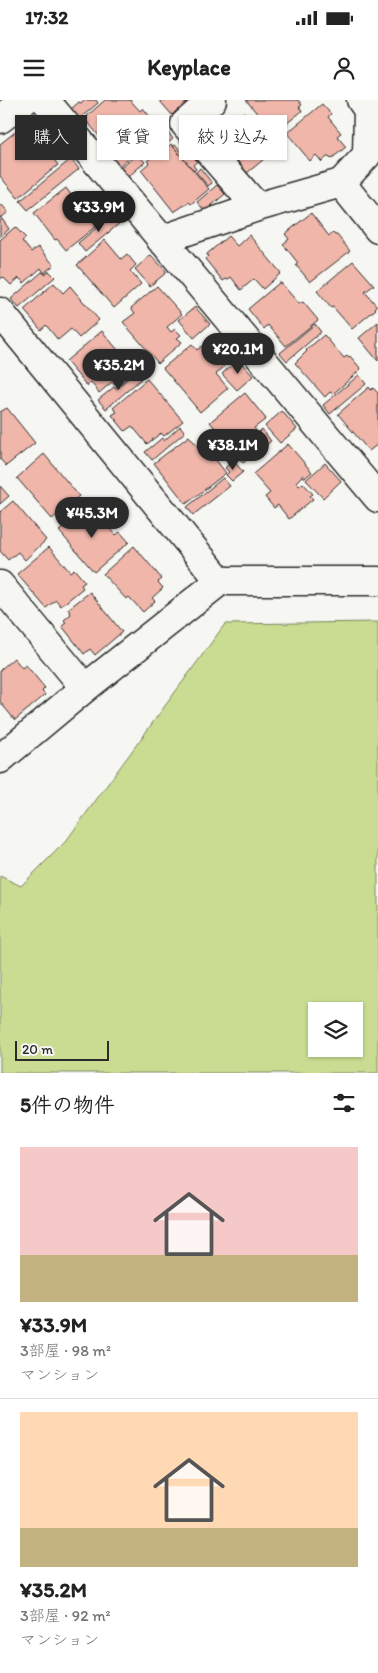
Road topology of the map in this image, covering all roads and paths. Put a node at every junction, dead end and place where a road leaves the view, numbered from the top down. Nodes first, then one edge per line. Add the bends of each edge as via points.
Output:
1 (25, 100) edge
2 (45, 100) edge
3 (212, 100) edge
4 (361, 100) edge
5 (0, 119) edge
6 (341, 183) junction
7 (256, 207) junction
8 (378, 228) edge
9 (161, 240) junction
10 (0, 312) edge
11 (378, 498) edge
12 (220, 581) junction
13 (378, 581) edge
14 (0, 585) edge
15 (85, 688) junction
16 (0, 759) edge

1 - 5 street
2 - 9 street
3 - 7 street via 185,124
4 - 6 street via 368,110 367,155
6 - 7 street
6 - 8 street
7 - 9 street
9 - 11 street
10 - 12 street
12 - 13 street
12 - 15 street
14 - 15 street
15 - 16 street

